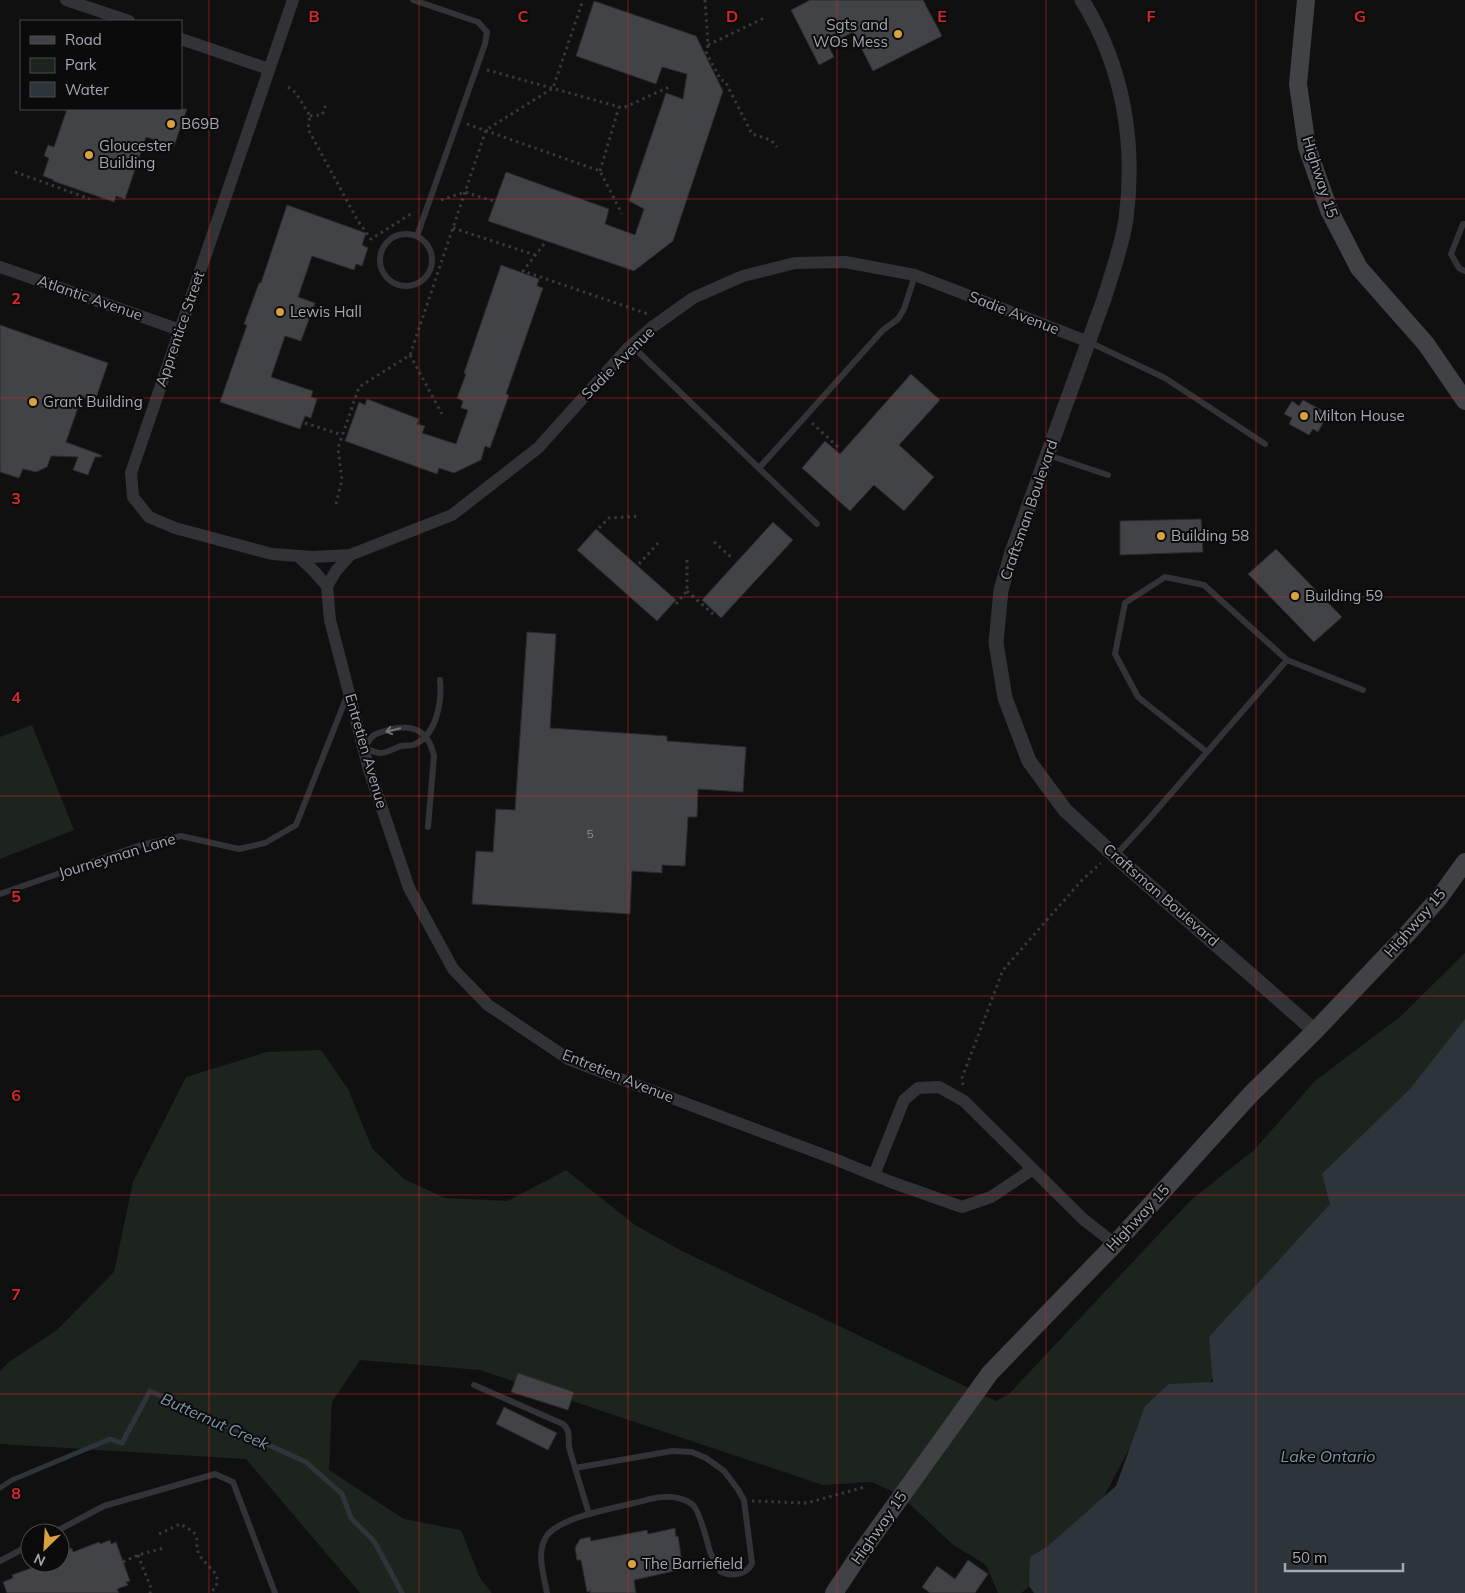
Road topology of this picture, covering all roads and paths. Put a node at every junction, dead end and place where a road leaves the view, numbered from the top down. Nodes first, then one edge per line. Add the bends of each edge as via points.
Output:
1 (66, 0) edge
2 (293, 0) edge
3 (413, 0) edge
4 (583, 0) edge
5 (705, 0) edge
6 (1082, 0) edge
7 (1306, 0) edge
8 (764, 18) dead end
9 (126, 20) edge
10 (182, 39) edge
11 (708, 45) junction
12 (477, 67) junction
13 (269, 69) junction
14 (288, 87) dead end
15 (669, 87) dead end
16 (553, 88) junction
17 (327, 102) dead end
18 (619, 106) junction
19 (310, 116) junction
20 (458, 120) junction
21 (486, 130) junction
22 (777, 146) dead end
23 (600, 171) junction
24 (15, 172) dead end
25 (465, 192) junction
26 (90, 199) dead end
27 (429, 201) junction
28 (493, 201) dead end
29 (622, 214) dead end
30 (1465, 224) edge
31 (453, 228) junction
32 (417, 236) junction
33 (544, 244) dead end
34 (535, 255) junction
35 (0, 267) edge
36 (1465, 271) edge
37 (915, 275) junction
38 (663, 319) junction
39 (180, 330) junction
40 (1089, 342) junction
41 (631, 345) junction
42 (410, 356) junction
43 (1465, 401) edge
44 (442, 414) dead end
45 (805, 416) junction
46 (305, 423) dead end
47 (342, 435) junction
48 (1265, 444) dead end
49 (839, 448) dead end
50 (1047, 454) junction
51 (759, 468) junction
52 (1108, 475) dead end
53 (336, 504) dead end
54 (640, 516) dead end
55 (817, 524) dead end
56 (599, 528) dead end
57 (659, 542) dead end
58 (714, 542) dead end
59 (350, 555) junction
60 (298, 556) junction
61 (732, 558) dead end
62 (687, 560) dead end
63 (639, 564) dead end
64 (327, 586) junction
65 (687, 591) junction
66 (676, 604) dead end
67 (714, 615) dead end
68 (1287, 660) junction
69 (440, 680) dead end
70 (1363, 690) dead end
71 (349, 692) junction
72 (426, 736) junction
73 (364, 748) junction
74 (1207, 752) junction
75 (428, 827) dead end
76 (1115, 856) junction
77 (1465, 862) edge
78 (1101, 863) dead end
79 (0, 894) edge
80 (1315, 1031) junction
81 (964, 1101) junction
82 (1032, 1169) junction
83 (874, 1175) junction
84 (1114, 1244) junction
85 (474, 1385) dead end
86 (574, 1468) junction
87 (866, 1486) dead end
88 (744, 1500) junction
89 (589, 1514) junction
90 (70, 1524) edge
91 (159, 1534) dead end
92 (164, 1548) dead end
93 (20, 1550) edge
94 (138, 1555) junction
95 (0, 1561) edge
96 (123, 1562) dead end
97 (150, 1593) edge
98 (210, 1593) edge
99 (275, 1593) edge
100 (547, 1593) edge
101 (834, 1593) edge

1 - 9 street
2 - 13 street, Apprentice Street
3 - 12 lane via 478,22 487,32
4 - 16 path
5 - 11 path
6 - 40 street, Craftsman Boulevard via 1095,21 1116,74 1128,131 1126,220
7 - 43 main road, Highway 15 via 1298,84 1307,147 1329,210 1359,268 1426,344
8 - 11 path
10 - 13 street
11 - 22 path via 706,52 752,134 771,140
12 - 16 path
12 - 20 lane
13 - 39 street, Apprentice Street
14 - 19 path via 296,93
15 - 18 path via 623,108
16 - 18 path
16 - 21 path
17 - 19 path via 322,115
18 - 23 path
19 - 27 path via 308,129 371,239
20 - 21 path
20 - 27 lane
21 - 23 path
21 - 25 path
23 - 29 path
24 - 26 path
25 - 27 path
25 - 28 path
25 - 31 path
27 - 32 lane
30 - 36 lane via 1451,254 1459,268
31 - 34 path
31 - 42 path
32 - 32 lane via 396,236 381,252 383,273 399,286 421,282 433,263 429,247
33 - 34 path
34 - 38 path via 523,271
35 - 39 street, Atlantic Avenue
37 - 38 street, Sadie Avenue via 845,262 795,263 743,276 692,298
37 - 40 street, Sadie Avenue
37 - 45 lane via 898,319 883,330
38 - 41 street, Sadie Avenue
39 - 60 street, Apprentice Street via 131,472 133,497 149,517 175,528 272,554
40 - 48 lane via 1165,378
40 - 50 street, Craftsman Boulevard
41 - 51 lane
41 - 59 street, Sadie Avenue via 538,448 452,515
42 - 44 path
42 - 47 path via 359,387 350,420
45 - 49 path
45 - 51 lane
46 - 47 path
47 - 53 path via 338,448 342,480
50 - 52 lane
50 - 76 street, Craftsman Boulevard via 1001,590 996,643 1005,698 1030,761 1065,810
51 - 55 lane
54 - 56 path via 609,518
57 - 63 path
58 - 61 path
59 - 60 street, Apprentice Street
59 - 64 street
60 - 64 street
62 - 65 path
64 - 71 street, Entretien Avenue via 330,620
65 - 66 path
65 - 67 path
68 - 70 lane
68 - 74 lane
68 - 74 lane via 1204,585 1165,577 1125,603 1115,654 1138,697
69 - 72 lane via 440,707
71 - 73 street, Entretien Avenue
71 - 79 lane, Journeyman Lane via 296,825 265,843 239,849 181,836 141,845
72 - 73 lane via 413,746 380,753
72 -> 73 lane via 413,727 396,728 374,735
72 - 75 lane via 434,756
73 - 83 street, Entretien Avenue via 409,888 453,969 488,1005 570,1060
74 - 76 lane
76 - 80 street, Craftsman Boulevard
77 - 80 main road, Highway 15 via 1408,933
78 - 81 path via 1082,880 1003,970 962,1078
80 - 84 main road, Highway 15 via 1251,1094
81 - 82 street
81 - 83 street via 939,1087 918,1088 904,1100
82 - 83 street, Entretien Avenue via 991,1197 962,1207
82 - 84 street
84 - 101 main road, Highway 15 via 990,1373
85 - 86 lane via 563,1424 569,1434
86 - 88 lane via 672,1451 692,1452 724,1471
86 - 89 lane
87 - 88 path via 807,1503
88 - 89 lane via 752,1563 744,1572 732,1574 721,1572 715,1564 696,1509 689,1502 663,1497
89 - 100 lane via 554,1529 542,1544
90 - 99 lane via 104,1506 215,1474 233,1482
91 - 98 path via 180,1524 196,1533 197,1552 217,1579 215,1589
92 - 94 path
93 - 95 lane
94 - 96 path
94 - 97 path

